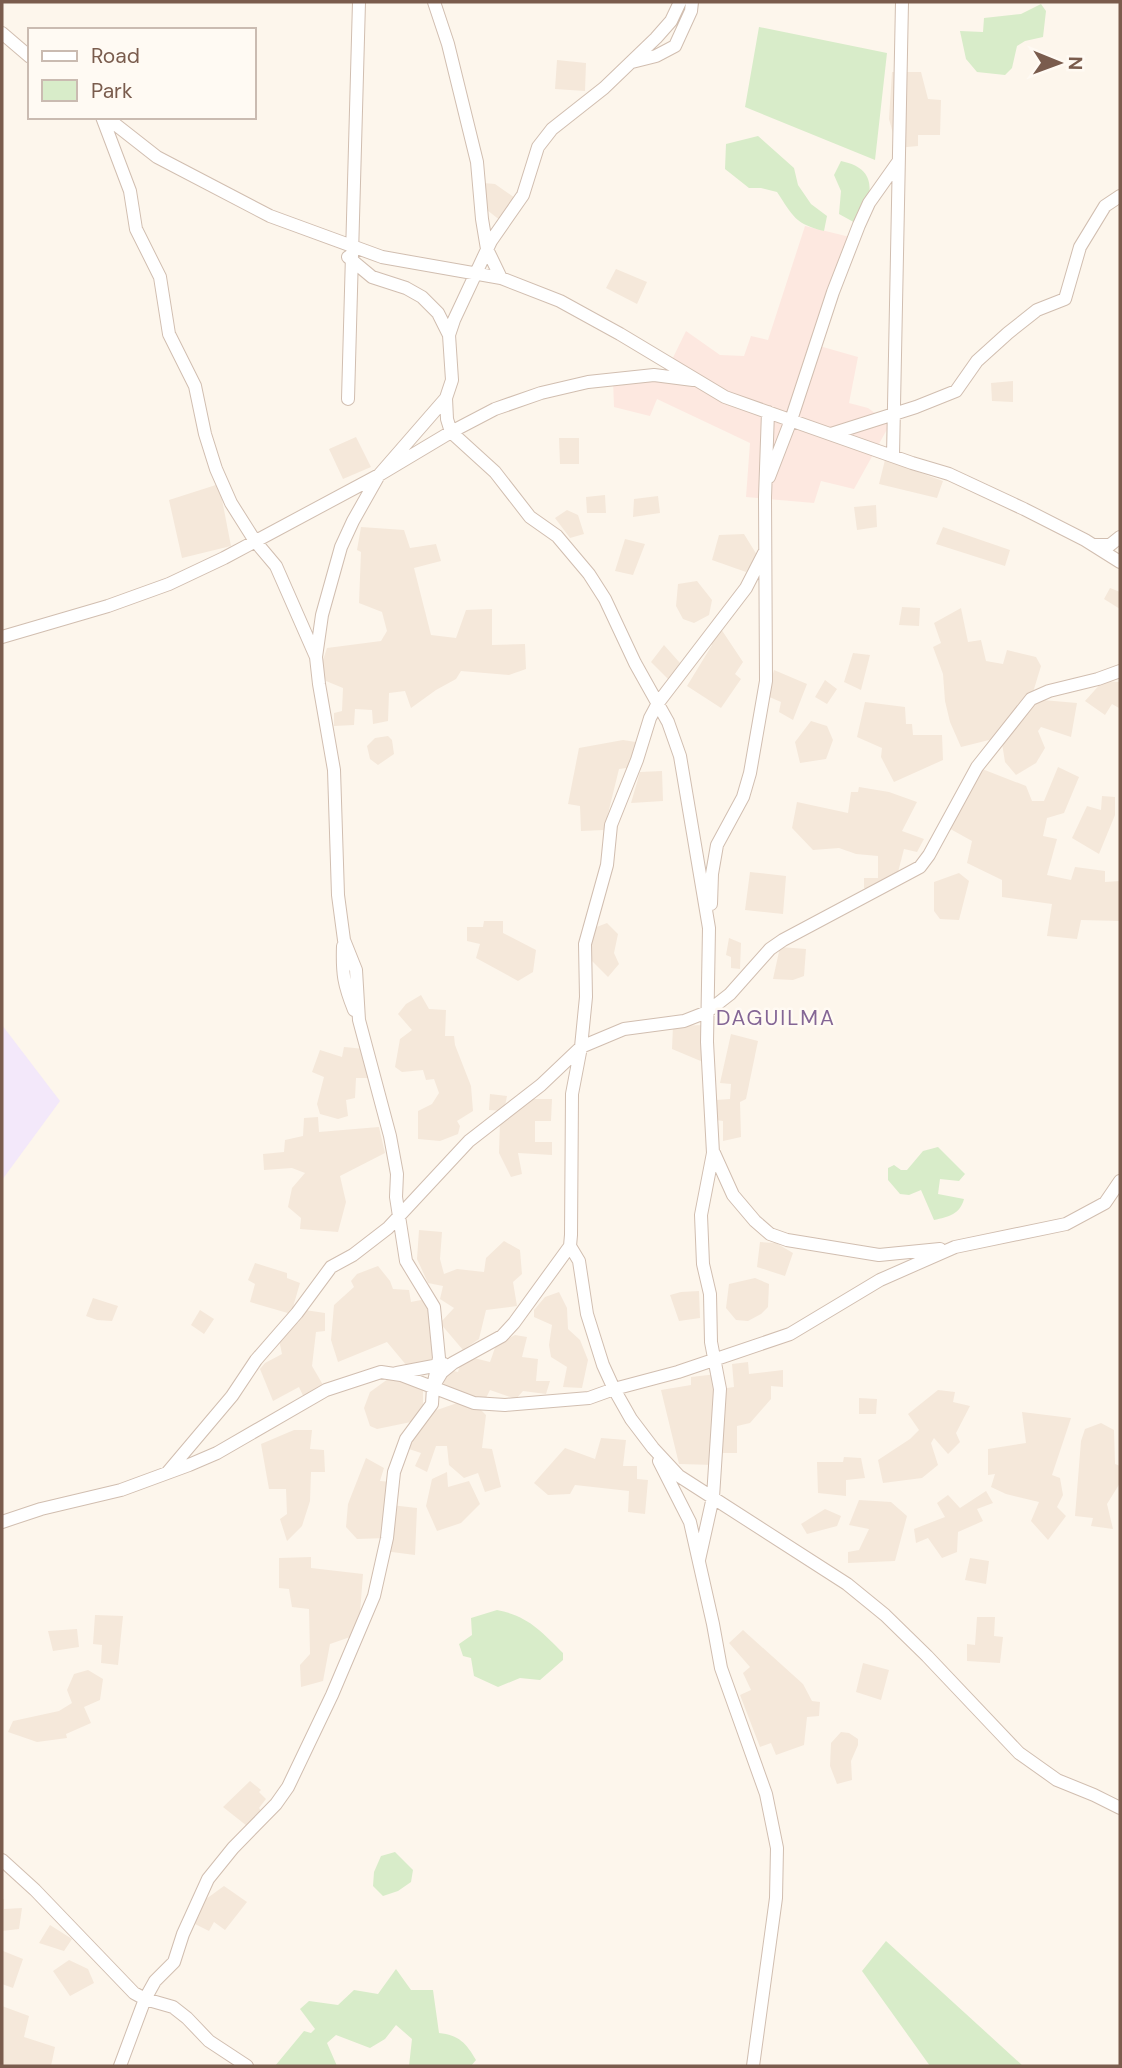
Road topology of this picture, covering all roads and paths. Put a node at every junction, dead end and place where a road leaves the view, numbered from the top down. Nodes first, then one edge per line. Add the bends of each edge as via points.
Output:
1 (359, 2) edge
2 (434, 2) edge
3 (680, 2) edge
4 (692, 2) edge
5 (902, 2) edge
6 (2, 33) edge
7 (28, 55) edge
8 (631, 62) junction
9 (105, 119) edge
10 (107, 119) edge
11 (899, 160) junction
12 (1120, 196) edge
13 (330, 238) junction
14 (352, 246) junction
15 (487, 249) junction
16 (352, 261) junction
17 (476, 273) junction
18 (501, 278) junction
19 (449, 335) junction
20 (697, 380) junction
21 (446, 398) junction
22 (348, 399) dead end
23 (768, 412) junction
24 (894, 414) junction
25 (791, 420) junction
26 (451, 432) junction
27 (831, 434) junction
28 (893, 456) junction
29 (379, 475) junction
30 (765, 487) junction
31 (1120, 537) edge
32 (255, 541) junction
33 (1093, 545) junction
34 (764, 553) junction
35 (1120, 562) edge
36 (2, 637) edge
37 (316, 657) junction
38 (1120, 671) edge
39 (658, 703) junction
40 (709, 928) junction
41 (707, 1013) junction
42 (581, 1047) junction
43 (713, 1153) junction
44 (1120, 1181) edge
45 (399, 1217) junction
46 (570, 1247) junction
47 (956, 1247) junction
48 (461, 1359) junction
49 (714, 1359) junction
50 (437, 1366) junction
51 (391, 1374) junction
52 (433, 1387) junction
53 (614, 1389) junction
54 (653, 1448) junction
55 (167, 1473) junction
56 (713, 1497) junction
57 (2, 1522) edge
58 (699, 1560) junction
59 (1120, 1808) edge
60 (2, 1860) edge
61 (145, 2000) junction
62 (120, 2066) edge
63 (247, 2066) edge
64 (753, 2066) edge

1 - 14 street
2 - 15 street via 477,162
3 - 8 street via 671,21
4 - 8 street via 675,46
5 - 11 street
6 - 7 street
8 - 15 street via 552,129 538,147 523,195
9 - 32 street via 130,191 136,229 160,277 169,334 195,386 216,469
10 - 13 street via 157,156 210,186 270,216
11 - 24 street
11 - 25 street via 859,225
12 - 24 street via 1105,206 1080,247 1065,299 1037,310 1008,332 977,361 956,391
13 - 14 street
13 - 16 street
14 - 16 street
14 - 17 street via 382,257
15 - 17 street
15 - 18 street
16 - 19 street via 372,277 422,297 438,313
16 - 22 street
17 - 18 street
17 - 19 street
18 - 20 street via 560,302
19 - 21 street via 452,380
20 - 23 street via 725,397
20 - 26 street via 654,375 588,382 495,409
21 - 26 street
21 - 29 street
23 - 25 street
23 - 30 street
24 - 27 street
24 - 28 street
25 - 27 street
25 - 30 street
26 - 29 street
26 - 39 street via 495,472 530,517 557,537 589,574
27 - 28 street
28 - 33 street via 949,474
29 - 32 street
29 - 37 street via 341,547
30 - 34 street
31 - 33 street via 1110,545
32 - 36 street via 169,584
32 - 37 street via 276,566
33 - 35 street
34 - 39 street via 746,588
34 - 40 street via 766,681 743,797 717,845
37 - 45 street via 334,770 344,940 356,970 359,1020 390,1136
38 - 41 street via 1031,699 977,767 920,867 783,940
39 - 40 street via 680,756
39 - 42 street via 611,825 607,865 585,944
40 - 41 street
41 - 42 street via 684,1021 624,1029
41 - 43 street
42 - 45 street via 466,1144
42 - 46 street via 572,1094
43 - 47 street via 733,1195 770,1234 879,1255
43 - 49 street via 701,1215
44 - 47 street via 1105,1203 1066,1224
45 - 50 street via 406,1261 434,1307
45 - 55 street via 354,1255 331,1266
46 - 48 street via 502,1336
46 - 53 street via 579,1261 587,1314
47 - 49 street via 880,1280 790,1334
48 - 50 street
48 - 52 street via 442,1372
49 - 53 street
49 - 56 street via 720,1389
50 - 51 street
50 - 52 street
51 - 52 street
51 - 55 street via 381,1372 326,1390 218,1453
52 - 53 street via 474,1403 505,1405 589,1398
52 - 61 street via 432,1404 405,1439 394,1472 387,1538 374,1596 313,1736 276,1804 208,1879 174,1962 155,1981
53 - 54 street
54 - 56 street via 679,1476
54 - 58 street via 690,1522
55 - 57 street
56 - 58 street
56 - 59 street via 866,1600 927,1656 1019,1753 1057,1780
58 - 64 street via 721,1668 766,1794 777,1848 776,1898
60 - 61 street via 117,1978
61 - 62 street
61 - 63 street via 173,2007 209,2042

